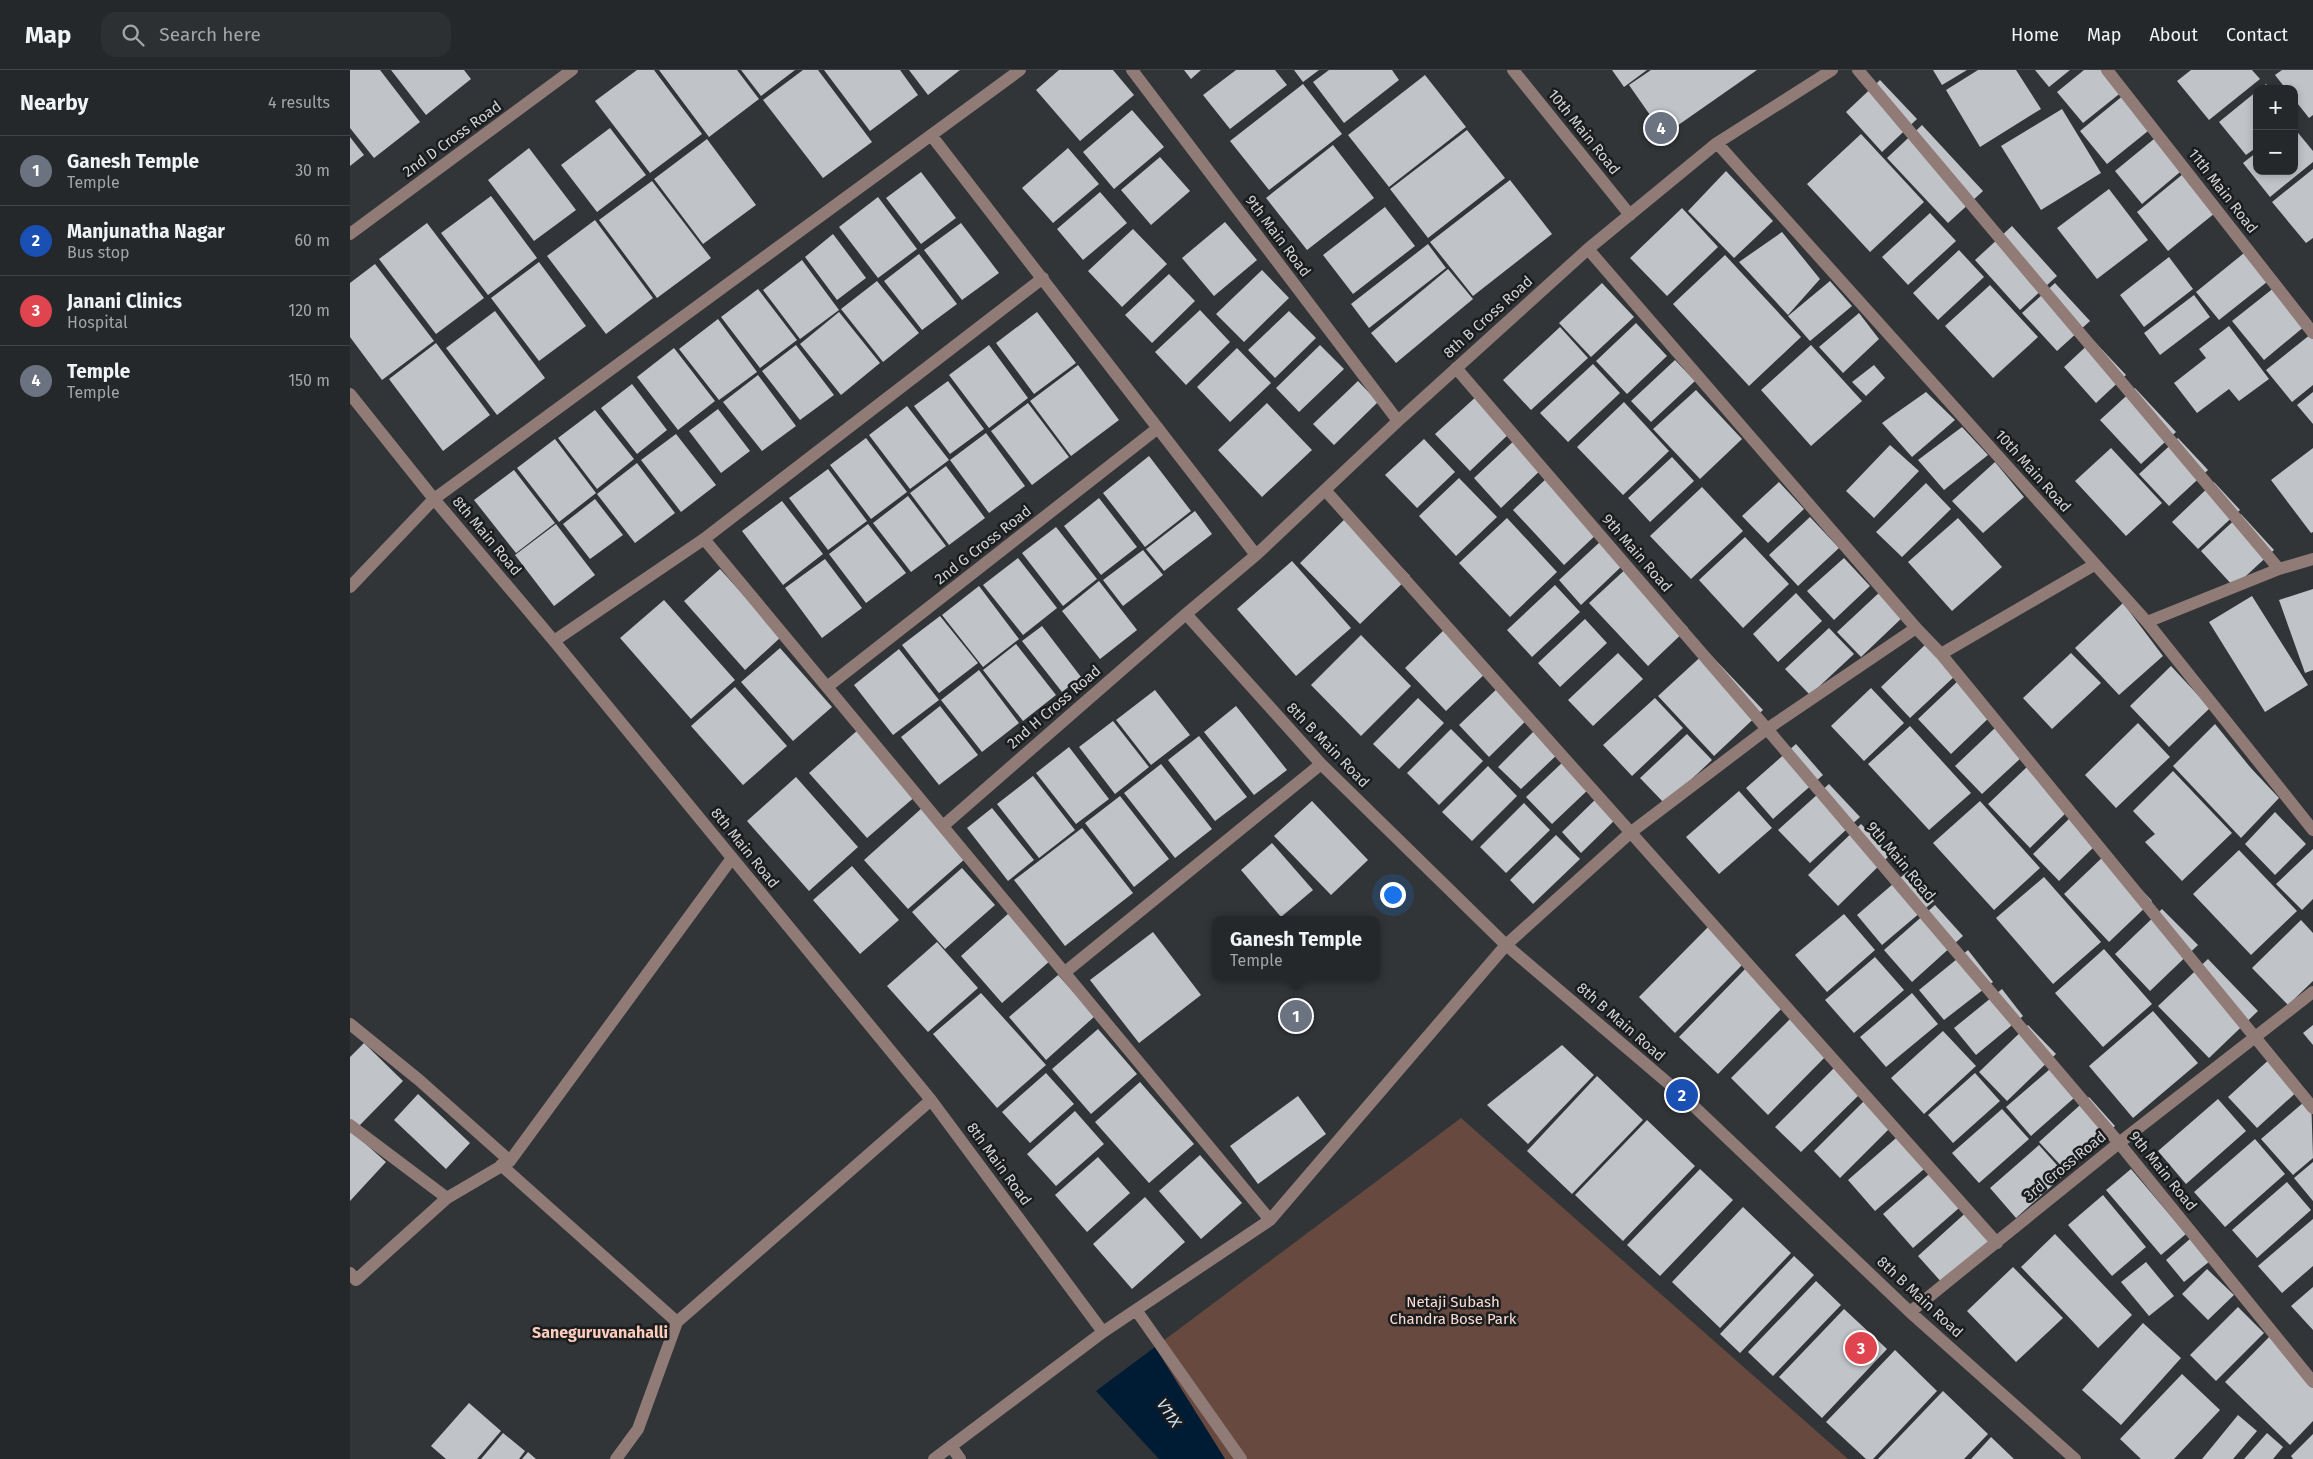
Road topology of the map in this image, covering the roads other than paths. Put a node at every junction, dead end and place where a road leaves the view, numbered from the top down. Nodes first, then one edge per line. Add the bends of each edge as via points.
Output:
1 (572, 70) edge
2 (1020, 70) edge
3 (1132, 70) edge
4 (1514, 70) edge
5 (1832, 70) edge
6 (1858, 70) edge
7 (2107, 70) edge
8 (931, 135) junction
9 (1717, 143) junction
10 (1630, 215) junction
11 (350, 234) edge
12 (1588, 249) junction
13 (1043, 278) junction
14 (2313, 333) edge
15 (1456, 368) junction
16 (350, 394) edge
17 (1398, 421) junction
18 (1158, 428) junction
19 (1325, 490) junction
20 (434, 498) junction
21 (704, 539) junction
22 (1256, 555) junction
23 (2313, 559) edge
24 (2094, 564) junction
25 (2279, 569) junction
26 (350, 587) edge
27 (1186, 614) junction
28 (2147, 622) junction
29 (1916, 628) junction
30 (554, 641) junction
31 (1941, 654) junction
32 (828, 687) junction
33 (1767, 729) junction
34 (1321, 764) junction
35 (943, 826) junction
36 (2313, 830) edge
37 (1630, 833) junction
38 (732, 858) junction
39 (1506, 945) junction
40 (1064, 973) junction
41 (2313, 992) edge
42 (350, 1024) edge
43 (2256, 1036) junction
44 (931, 1100) junction
45 (2313, 1108) edge
46 (350, 1125) edge
47 (2120, 1143) junction
48 (506, 1163) junction
49 (448, 1198) junction
50 (1270, 1220) junction
51 (1997, 1243) junction
52 (350, 1273) edge
53 (1136, 1310) junction
54 (1910, 1312) junction
55 (677, 1322) junction
56 (1103, 1332) junction
57 (2313, 1382) edge
58 (951, 1446) junction
59 (616, 1459) edge
60 (934, 1459) edge
61 (960, 1459) edge
62 (1241, 1459) edge
63 (2075, 1459) edge

1 - 11 street, 2nd D Cross Road
2 - 8 street
3 - 17 street, 9th Main Road
4 - 10 street, 10th Main Road
5 - 9 street, 8th B Cross Road
6 - 25 street
7 - 14 street, 11th Main Road
8 - 13 street
8 - 20 street
9 - 10 street, 8th B Cross Road
9 - 24 street, 10th Main Road
10 - 12 street, 8th B Cross Road
12 - 15 street, 8th B Cross Road
12 - 29 street
13 - 18 street
13 - 21 street
15 - 17 street, 8th B Cross Road
15 - 33 street, 9th Main Road
16 - 20 street, 8th Main Road
17 - 19 street, 8th B Cross Road
18 - 22 street
18 - 32 street, 2nd G Cross Road
19 - 22 street, 8th B Cross Road
19 - 37 street
20 - 26 street
20 - 30 street, 8th Main Road
21 - 30 street
21 - 32 street
22 - 27 street, 8th B Cross Road
23 - 25 street
24 - 28 street, 10th Main Road
24 - 31 street
25 - 28 street
27 - 34 street, 8th B Main Road
27 - 35 street, 2nd H Cross Road
28 - 36 street, 10th Main Road
29 - 31 street
29 - 33 street
30 - 38 street, 8th Main Road
31 - 43 street
32 - 35 street
33 - 37 street
33 - 47 street, 9th Main Road
34 - 39 street, 8th B Main Road
34 - 40 street
35 - 40 street
37 - 39 street
37 - 51 street
38 - 44 street, 8th Main Road
38 - 48 street
39 - 50 street
39 - 54 street, 8th B Main Road via 1682,1095
40 - 50 street
41 - 43 street, 3rd Cross Road
42 - 48 street via 419,1080
43 - 45 street
43 - 47 street, 3rd Cross Road
44 - 55 street
44 - 56 street, 8th Main Road
46 - 49 street
47 - 51 street, 3rd Cross Road
47 - 57 street, 9th Main Road
48 - 49 street
48 - 55 street
49 - 52 street via 356,1280
50 - 53 street
51 - 54 street, 3rd Cross Road
53 - 56 street
53 - 62 street
54 - 63 street, 8th B Main Road
55 - 59 street via 638,1429
56 - 58 street
58 - 60 street
58 - 61 street

